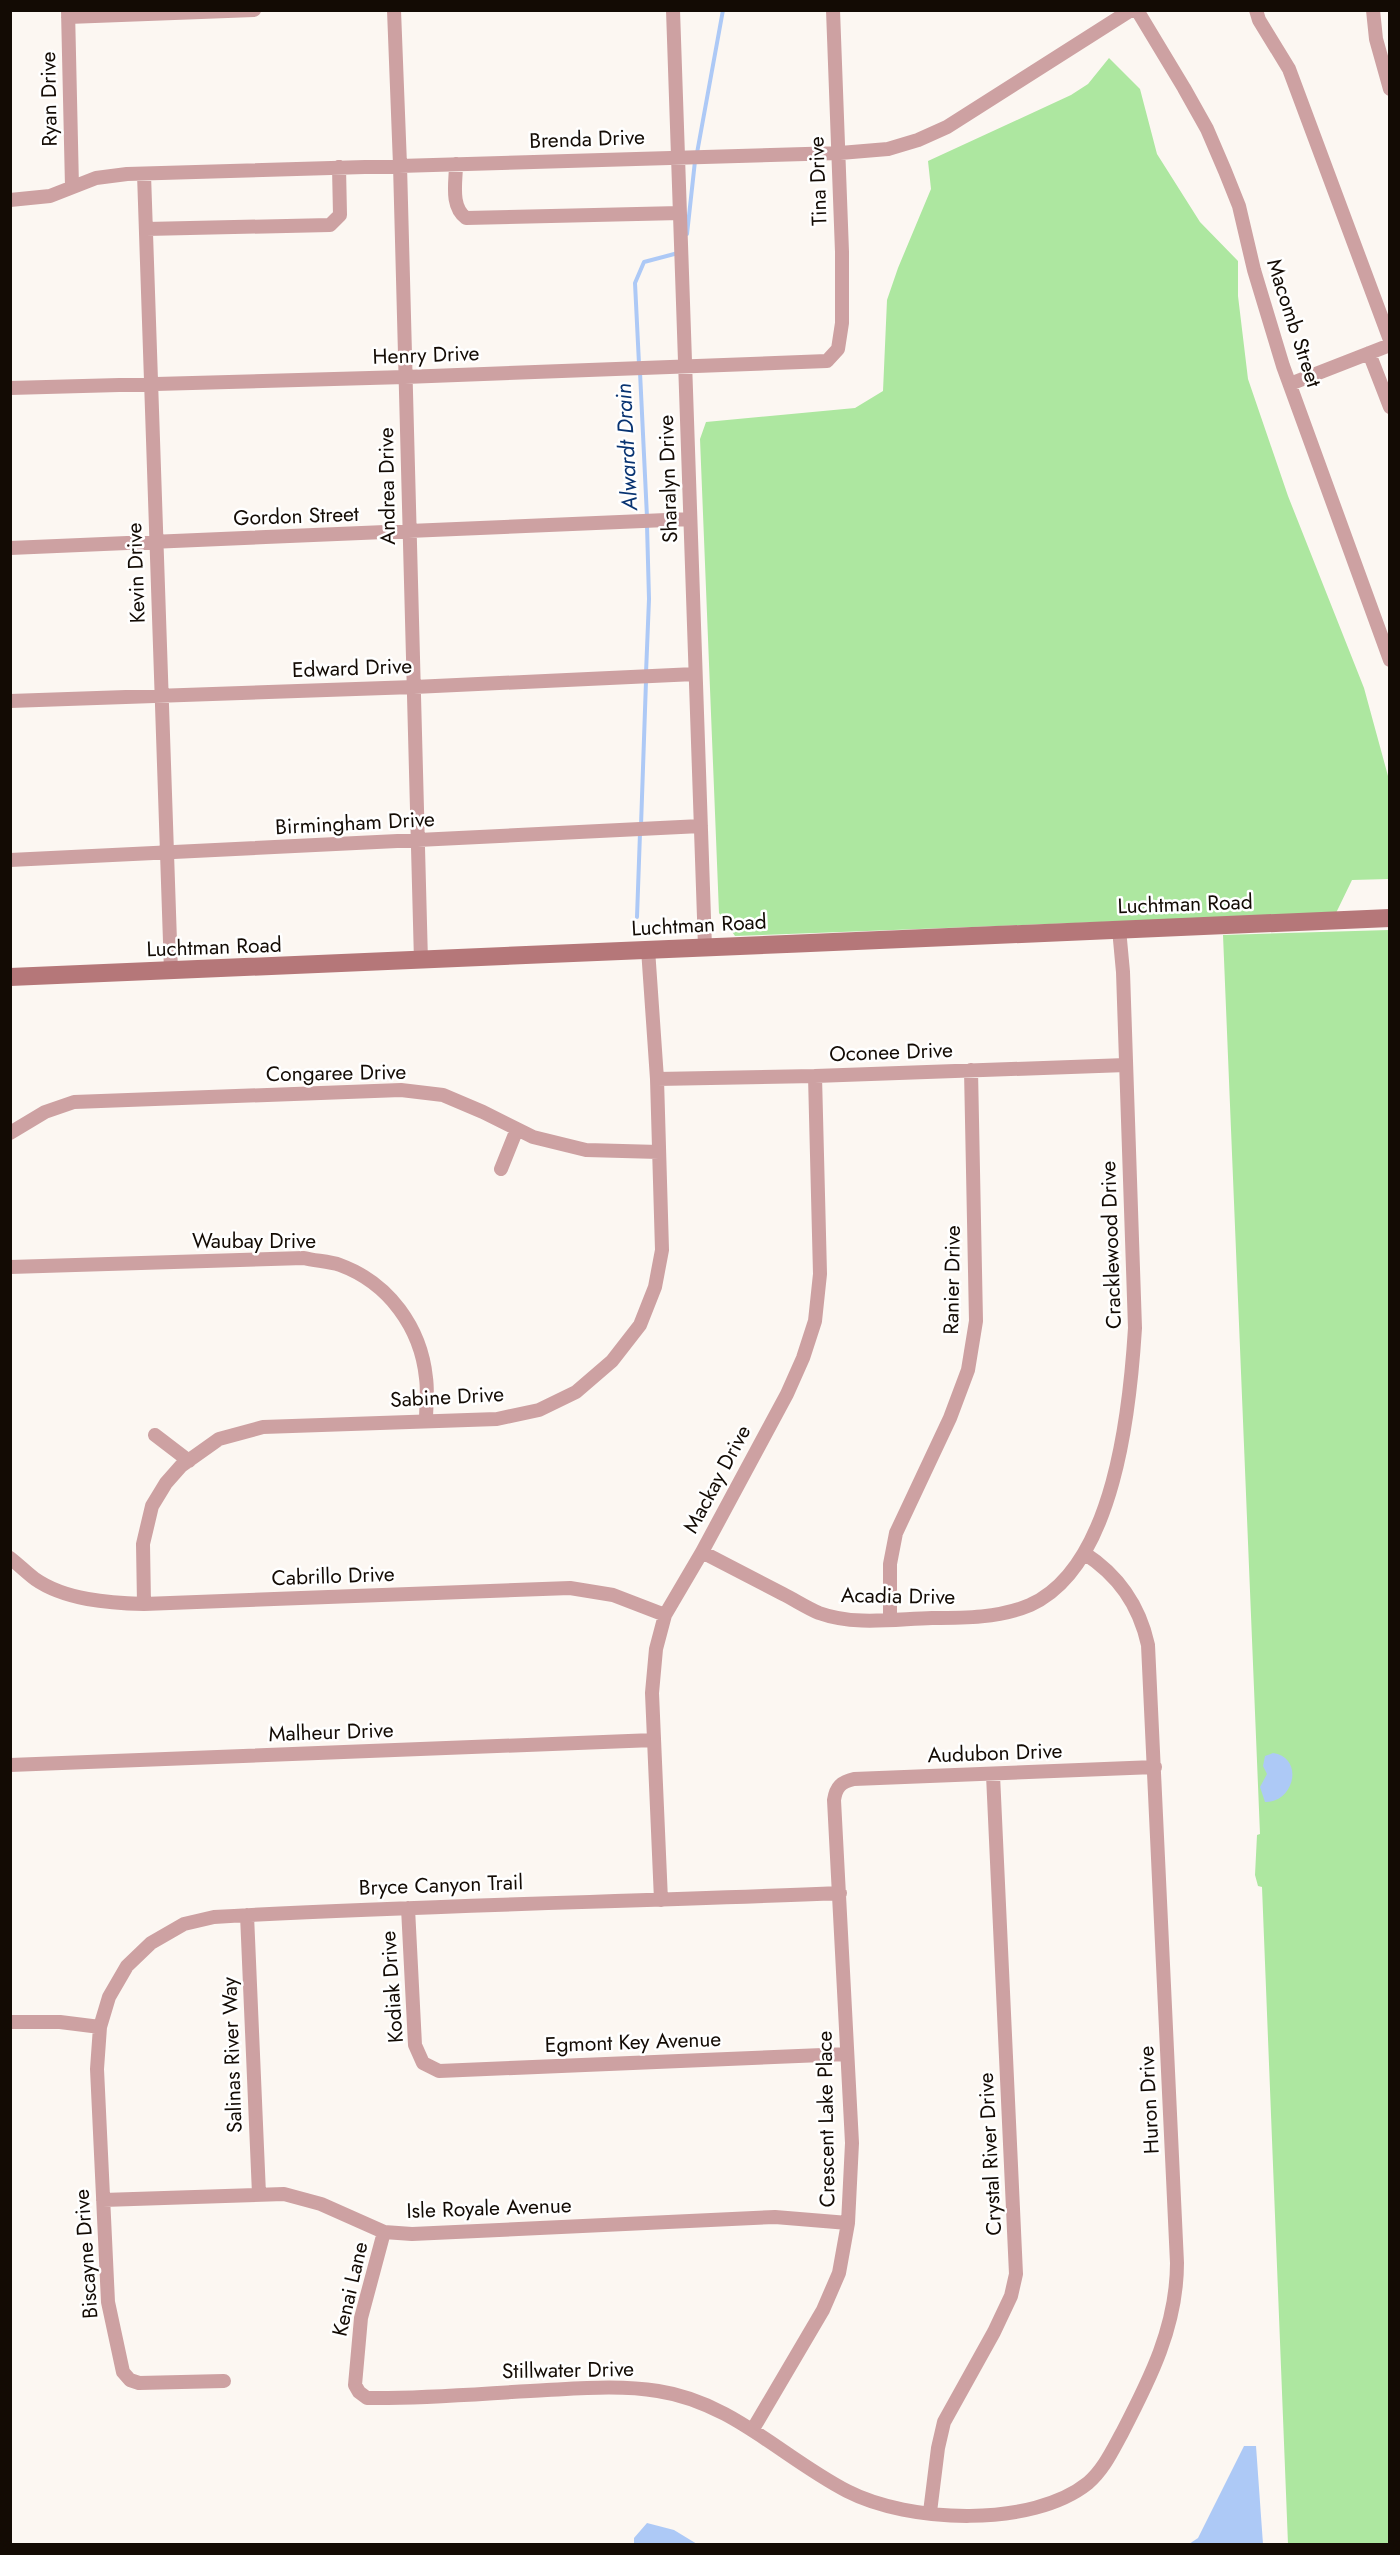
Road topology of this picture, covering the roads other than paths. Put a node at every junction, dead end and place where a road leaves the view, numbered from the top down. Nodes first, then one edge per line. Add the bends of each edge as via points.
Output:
1 (254, 10) edge
2 (394, 10) edge
3 (673, 10) edge
4 (832, 10) edge
5 (1131, 10) edge
6 (1137, 10) edge
7 (1256, 10) edge
8 (1373, 10) edge
9 (68, 14) edge
10 (1389, 89) edge
11 (837, 153) junction
12 (680, 158) junction
13 (456, 164) junction
14 (400, 165) junction
15 (339, 167) junction
16 (144, 174) junction
17 (72, 188) junction
18 (10, 200) edge
19 (681, 213) junction
20 (146, 229) junction
21 (1389, 340) edge
22 (1389, 345) edge
23 (838, 349) joint
24 (1369, 353) junction
25 (685, 366) junction
26 (405, 377) junction
27 (151, 384) junction
28 (1290, 384) junction
29 (10, 388) edge
30 (1389, 407) edge
31 (690, 519) junction
32 (409, 532) junction
33 (156, 542) junction
34 (10, 548) edge
35 (1386, 635) edge
36 (1389, 660) edge
37 (695, 674) junction
38 (414, 687) junction
39 (161, 695) junction
40 (10, 700) edge
41 (701, 826) junction
42 (418, 841) junction
43 (167, 853) junction
44 (10, 860) edge
45 (1389, 918) edge
46 (1119, 929) junction
47 (705, 947) junction
48 (648, 949) junction
49 (421, 961) junction
50 (171, 971) junction
51 (10, 977) edge
52 (1126, 1065) junction
53 (971, 1070) junction
54 (815, 1076) junction
55 (657, 1079) junction
56 (517, 1129) junction
57 (10, 1133) edge
58 (659, 1152) junction
59 (501, 1169) dead end
60 (10, 1267) edge
61 (426, 1420) junction
62 (155, 1435) dead end
63 (189, 1461) junction
64 (702, 1552) junction
65 (1084, 1552) junction
66 (10, 1558) edge
67 (144, 1604) junction
68 (664, 1615) junction
69 (890, 1619) junction
70 (654, 1740) junction
71 (10, 1765) edge
72 (1155, 1767) junction
73 (993, 1775) junction
74 (838, 1786) joint
75 (840, 1893) junction
76 (661, 1900) junction
77 (408, 1908) junction
78 (247, 1915) junction
79 (10, 2022) edge
80 (100, 2027) junction
81 (847, 2054) junction
82 (423, 2063) joint
83 (259, 2194) junction
84 (103, 2200) junction
85 (848, 2223) junction
86 (384, 2232) junction
87 (224, 2381) dead end
88 (359, 2392) joint
89 (753, 2429) junction
90 (930, 2512) junction

1 - 9 street
2 - 14 street, Andrea Drive
3 - 12 street, Sharalyn Drive
4 - 11 street, Tina Drive
5 - 11 street, Brenda Drive via 947,127 888,149
6 - 28 street, Macomb Street via 1207,129 1225,171 1239,206 1267,317
7 - 21 street via 1289,69
8 - 10 street
9 - 17 street, Ryan Drive
11 - 12 street, Brenda Drive
11 - 23 street, Tina Drive via 842,252
12 - 13 street, Brenda Drive
12 - 19 street, Sharalyn Drive
13 - 14 street, Brenda Drive
13 - 19 street via 456,201 466,218
14 - 15 street, Brenda Drive
14 - 26 street, Andrea Drive
15 - 16 street, Brenda Drive
15 - 20 street via 340,215 330,225
16 - 17 street, Brenda Drive via 96,178
16 - 20 street, Kevin Drive
17 - 18 street, Brenda Drive via 50,196
19 - 25 street, Sharalyn Drive
20 - 27 street, Kevin Drive
22 - 24 street
23 - 25 street, Henry Drive via 827,361 818,363
24 - 28 street
24 - 30 street
25 - 26 street, Henry Drive
25 - 31 street, Sharalyn Drive
26 - 27 street, Henry Drive
26 - 32 street, Andrea Drive
27 - 29 street, Henry Drive
27 - 33 street, Kevin Drive
28 - 35 street, Macomb Street
31 - 32 street, Gordon Street
31 - 37 street, Sharalyn Drive
32 - 33 street, Gordon Street
32 - 38 street, Andrea Drive
33 - 34 street, Gordon Street
33 - 39 street, Kevin Drive
35 - 36 street, Macomb Street
37 - 38 street, Edward Drive
37 - 41 street, Sharalyn Drive
38 - 39 street, Edward Drive
38 - 42 street, Andrea Drive
39 - 40 street, Edward Drive
39 - 43 street, Kevin Drive
41 - 42 street, Birmingham Drive
41 - 47 street, Sharalyn Drive
42 - 43 street, Birmingham Drive
42 - 49 street, Andrea Drive
43 - 44 street, Birmingham Drive
43 - 50 street, Kevin Drive
45 - 46 street, Luchtman Road
46 - 47 street, Luchtman Road
46 - 52 street, Cracklewood Drive
47 - 48 street, Luchtman Road
48 - 49 street, Luchtman Road
48 - 55 street, Sabine Drive
49 - 50 street, Luchtman Road
50 - 51 street, Luchtman Road
52 - 53 street, Oconee Drive
52 - 65 street, Cracklewood Drive via 1135,1328 1131,1384 1113,1481
53 - 54 street, Oconee Drive
53 - 69 street, Ranier Drive via 976,1321 968,1370 954,1408 896,1533 890,1564
54 - 55 street, Oconee Drive
54 - 64 street, Mackay Drive via 820,1274 815,1321 787,1394
55 - 58 street, Sabine Drive
56 - 57 street, Congaree Drive via 443,1095 401,1090 74,1102 45,1112
56 - 58 street, Congaree Drive via 586,1150
56 - 59 street
58 - 61 street, Sabine Drive via 662,1250 655,1287 640,1325 612,1361 576,1392 539,1410 497,1419
60 - 61 street, Waubay Drive via 303,1258 340,1265 372,1282 399,1307 417,1338 426,1378
61 - 63 street, Sabine Drive via 264,1427 219,1439
62 - 63 street
63 - 67 street, Sabine Drive via 166,1483 152,1506 143,1544
64 - 68 street, Mackay Drive
64 - 69 street, Acadia Drive via 818,1612 863,1621
65 - 69 street, Acadia Drive via 1062,1584 1031,1604 997,1615
65 - 72 street, Huron Drive via 1121,1584 1145,1631
66 - 67 street, Cabrillo Drive via 37,1581 72,1595
67 - 68 street, Cabrillo Drive via 570,1588 613,1595
68 - 70 street, Mackay Drive via 653,1677
70 - 71 street, Malheur Drive
70 - 76 street, Mackay Drive
72 - 73 street, Audubon Drive
72 - 90 street, Huron Drive via 1177,2263 1164,2343 1148,2384 1105,2465 1073,2494 1020,2513 977,2516
73 - 74 street, Audubon Drive via 854,1779
73 - 90 street, Crystal River Drive via 1016,2274 1011,2296 994,2332 944,2422
74 - 75 street, Crescent Lake Place via 834,1800
75 - 76 street, Bryce Canyon Trail
75 - 81 street, Crescent Lake Place
76 - 77 street, Bryce Canyon Trail
77 - 78 street, Bryce Canyon Trail
77 - 82 street, Kodiak Drive via 413,2035
78 - 80 street, Bryce Canyon Trail via 184,1924 151,1943 127,1966
78 - 83 street, Salinas River Way
79 - 80 street
80 - 84 street, Biscayne Drive
81 - 82 street, Egmont Key Avenue via 439,2071
81 - 85 street, Crescent Lake Place via 852,2143
83 - 84 street, Isle Royale Avenue
83 - 86 street, Isle Royale Avenue via 307,2198
84 - 87 street, Biscayne Drive via 108,2302 123,2372 139,2383
85 - 86 street, Isle Royale Avenue via 775,2217 431,2234
85 - 89 street, Crescent Lake Place via 839,2273 823,2310
86 - 88 street, Kenai Lane via 361,2318 355,2373
88 - 89 street, Stillwater Drive via 367,2398 383,2398 599,2387 658,2391 716,2409
89 - 90 street, Stillwater Drive via 849,2492 893,2507

